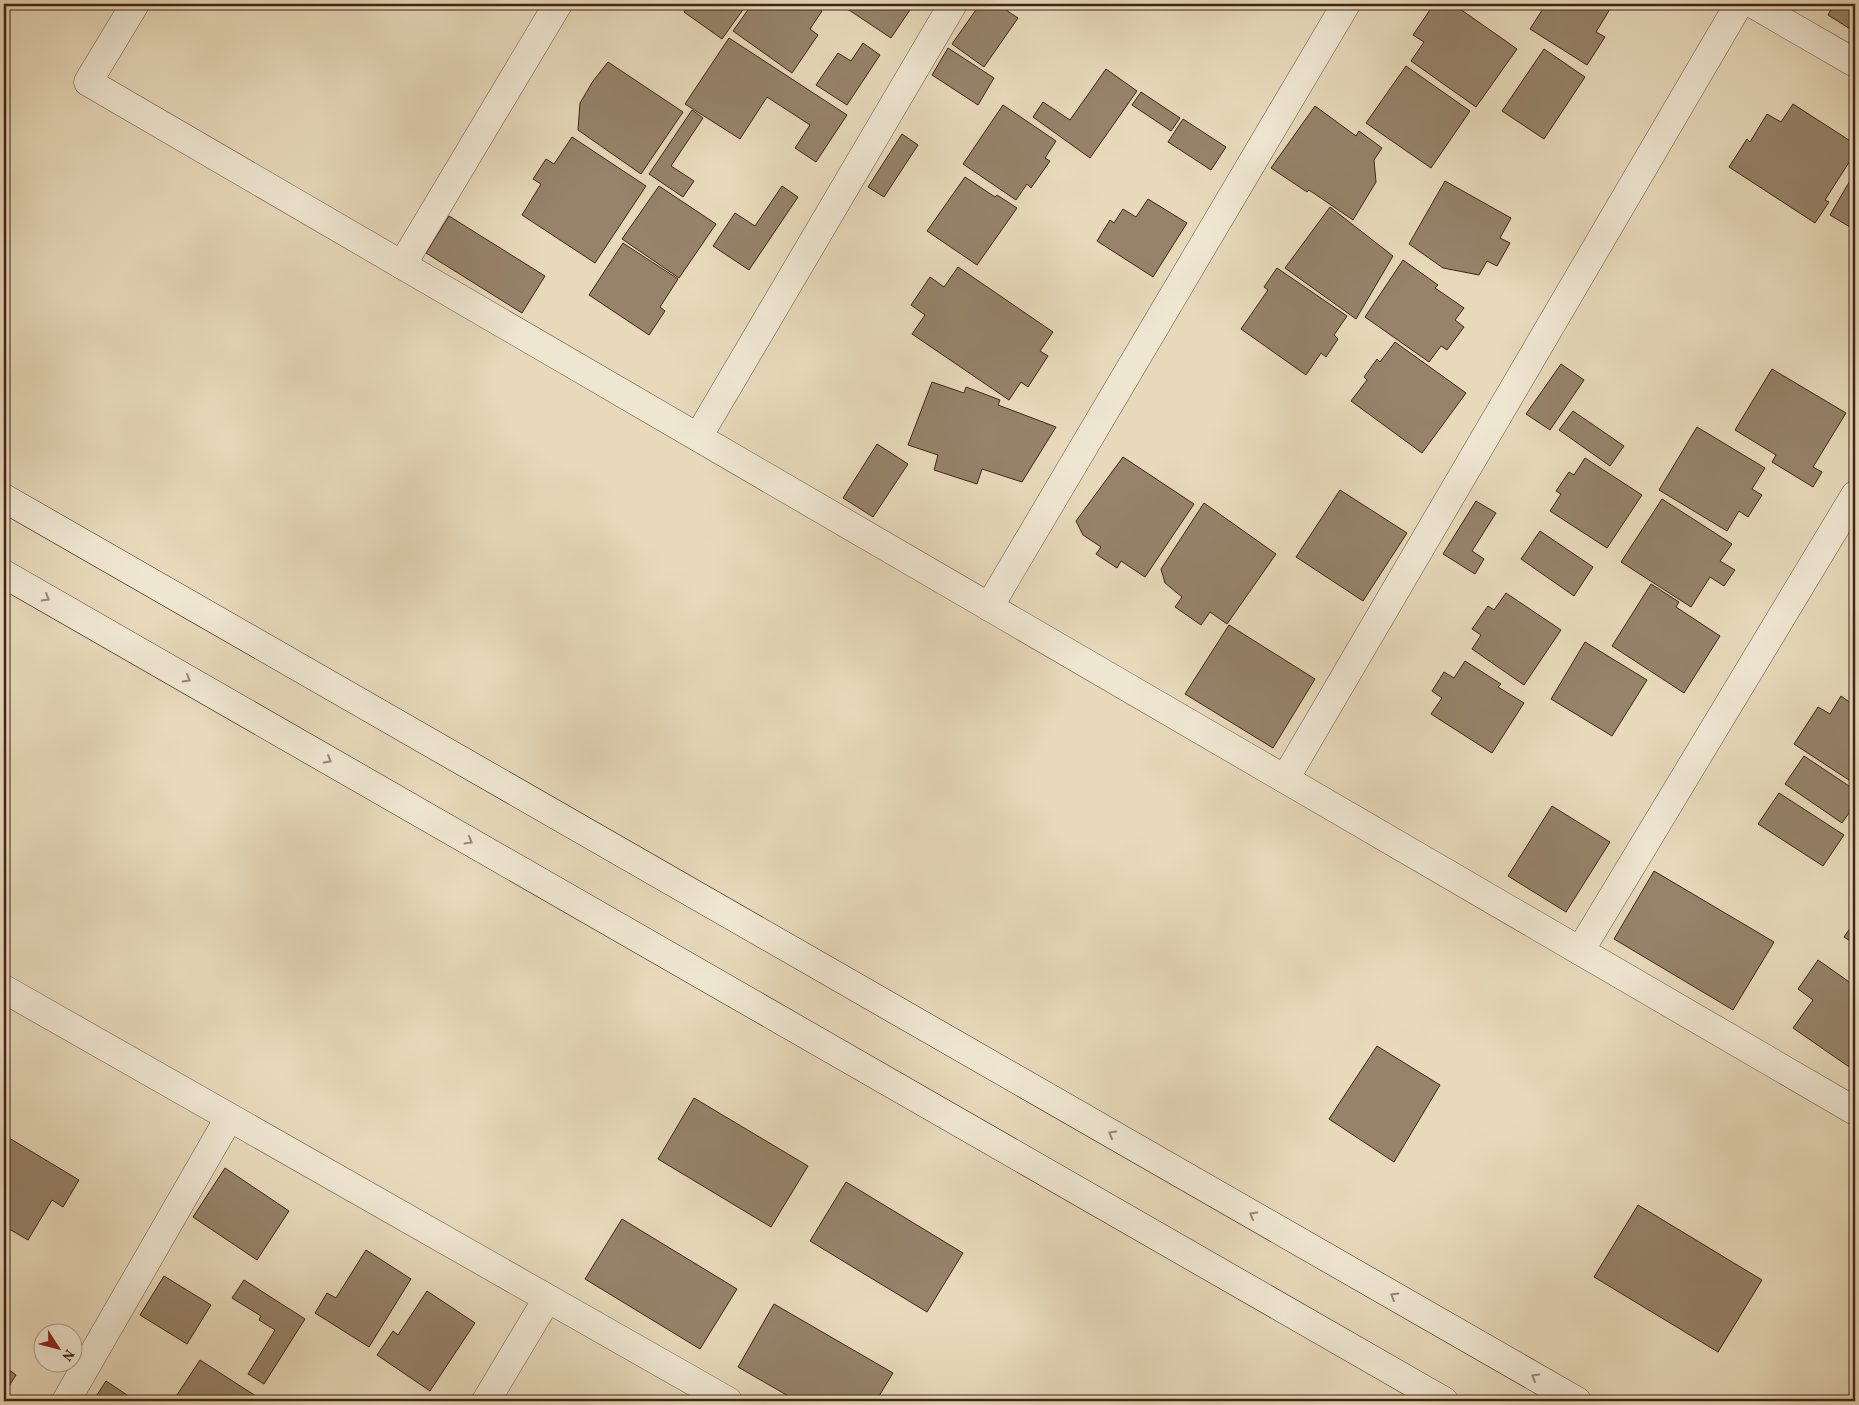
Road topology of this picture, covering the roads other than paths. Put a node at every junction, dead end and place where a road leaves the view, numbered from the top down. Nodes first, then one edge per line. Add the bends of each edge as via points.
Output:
1 (135, 4) edge
2 (558, 4) edge
3 (953, 4) edge
4 (1346, 4) edge
5 (1739, 4) edge
6 (1753, 4) edge
7 (1855, 63) edge
8 (402, 265) junction
9 (698, 437) junction
10 (1855, 495) edge
11 (4, 498) edge
12 (4, 574) edge
13 (989, 606) junction
14 (1284, 779) junction
15 (1580, 951) junction
16 (4, 989) edge
17 (1855, 1111) edge
18 (229, 1118) junction
19 (548, 1299) junction
20 (66, 1401) edge
21 (486, 1401) edge
22 (728, 1401) edge
23 (1444, 1401) edge
24 (1577, 1401) edge

1 - 8 street via 88,82
2 - 8 street
3 - 9 street
4 - 13 street
5 - 14 street
6 - 7 street
8 - 9 street
9 - 13 street
10 - 15 street
24 -> 11 street
12 -> 23 street
13 - 14 street
14 - 15 street
15 - 17 street
16 - 18 street
18 - 19 street
18 - 20 street
19 - 21 street
19 - 22 street

